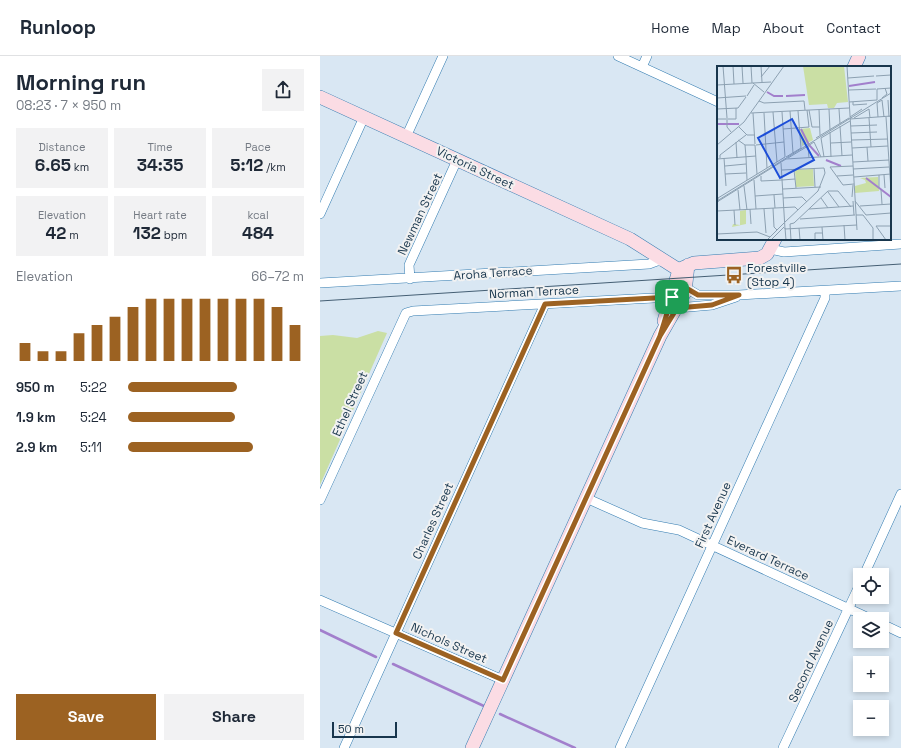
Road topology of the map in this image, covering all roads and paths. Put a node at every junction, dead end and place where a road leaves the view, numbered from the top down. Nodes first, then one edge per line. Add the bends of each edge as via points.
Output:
1 (443, 56) edge
2 (618, 56) edge
3 (647, 56) edge
4 (859, 56) edge
5 (854, 66) edge
6 (642, 67) junction
7 (320, 97) edge
8 (717, 102) edge
9 (364, 117) junction
10 (406, 137) junction
11 (457, 160) junction
12 (320, 214) edge
13 (630, 239) junction
14 (772, 244) edge
15 (901, 244) edge
16 (665, 261) junction
17 (683, 267) junction
18 (410, 279) junction
19 (320, 283) edge
20 (901, 286) edge
21 (686, 288) junction
22 (825, 291) junction
23 (739, 295) junction
24 (674, 302) junction
25 (545, 304) junction
26 (402, 319) joint
27 (901, 494) edge
28 (586, 498) junction
29 (320, 500) edge
30 (713, 545) junction
31 (867, 568) edge
32 (853, 599) edge
33 (320, 600) edge
34 (848, 609) junction
35 (855, 612) edge
36 (889, 627) edge
37 (901, 632) edge
38 (396, 633) junction
39 (503, 680) junction
40 (344, 748) edge
41 (472, 748) edge
42 (620, 748) edge
43 (783, 748) edge

1 - 10 street
2 - 6 street
3 - 6 street
4 - 5 street
6 - 8 street
7 - 9 street, Victoria Street
9 - 10 street, Victoria Street
9 - 12 street
10 - 11 street, Victoria Street
11 - 13 street, Victoria Street
11 - 18 street, Newman Street via 409,264
13 - 16 street, Victoria Street
13 - 17 street, Victoria Street via 666,252
14 - 15 street via 784,252
14 - 17 street via 766,255 755,259
16 - 17 street, Victoria Street
16 - 18 street, Aroha Terrace
17 - 21 street
17 - 24 street
18 - 19 street, Aroha Terrace
20 - 22 street, Norman Terrace
21 - 23 street, Norman Terrace via 698,295
21 - 24 street
22 - 23 street, Norman Terrace
22 - 30 street, First Avenue via 825,298
23 - 24 street, Norman Terrace via 712,305
24 - 25 street, Norman Terrace
24 - 28 street
25 - 26 street, Norman Terrace via 413,311 406,313
25 - 38 street, Charles Street
26 - 29 street, Ethel Street
27 - 31 street
28 - 30 street, Everard Terrace via 642,523 678,530
28 - 39 street
30 - 34 street, Everard Terrace
30 - 42 street, First Avenue
32 - 34 street, Second Avenue
33 - 38 street, Nichols Street
34 - 35 street, Everard Terrace
34 - 43 street, Second Avenue
36 - 37 street
38 - 39 street, Nichols Street
38 - 40 street, Charles Street
39 - 41 street

